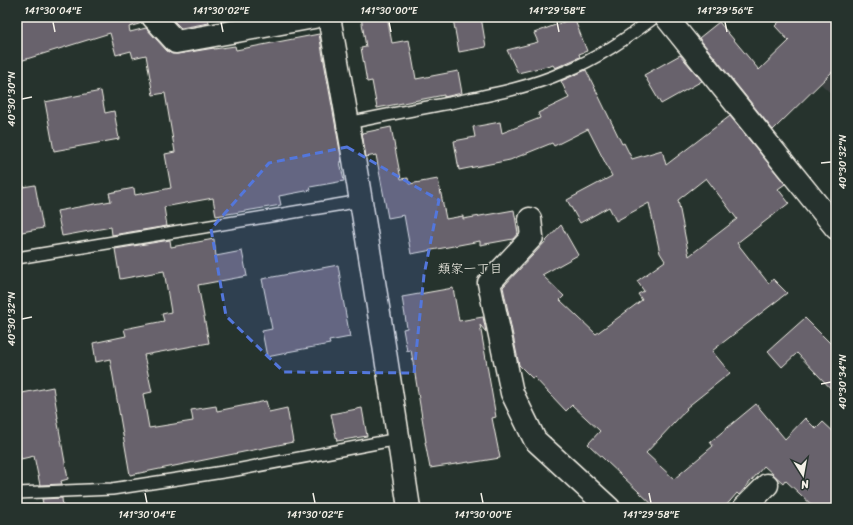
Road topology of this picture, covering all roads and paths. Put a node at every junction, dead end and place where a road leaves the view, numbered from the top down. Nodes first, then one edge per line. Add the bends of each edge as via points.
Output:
1 (153, 17) edge
2 (314, 17) edge
3 (329, 17) edge
4 (655, 17) edge
5 (666, 17) edge
6 (348, 123) junction
7 (361, 201) junction
8 (530, 219) dead end
9 (836, 228) edge
10 (17, 258) edge
11 (398, 439) junction
12 (767, 485) dead end
13 (17, 493) edge
14 (409, 508) edge
15 (609, 508) edge
16 (744, 508) edge

1 - 2 street via 176,42
3 - 6 street
4 - 6 lane via 601,54 565,72 530,85
5 - 9 street
6 - 7 street
7 - 10 lane
7 - 11 street
8 - 15 street via 532,237 489,283 512,393 535,440
11 - 13 lane via 236,470 112,490
11 - 14 street
12 - 16 street

